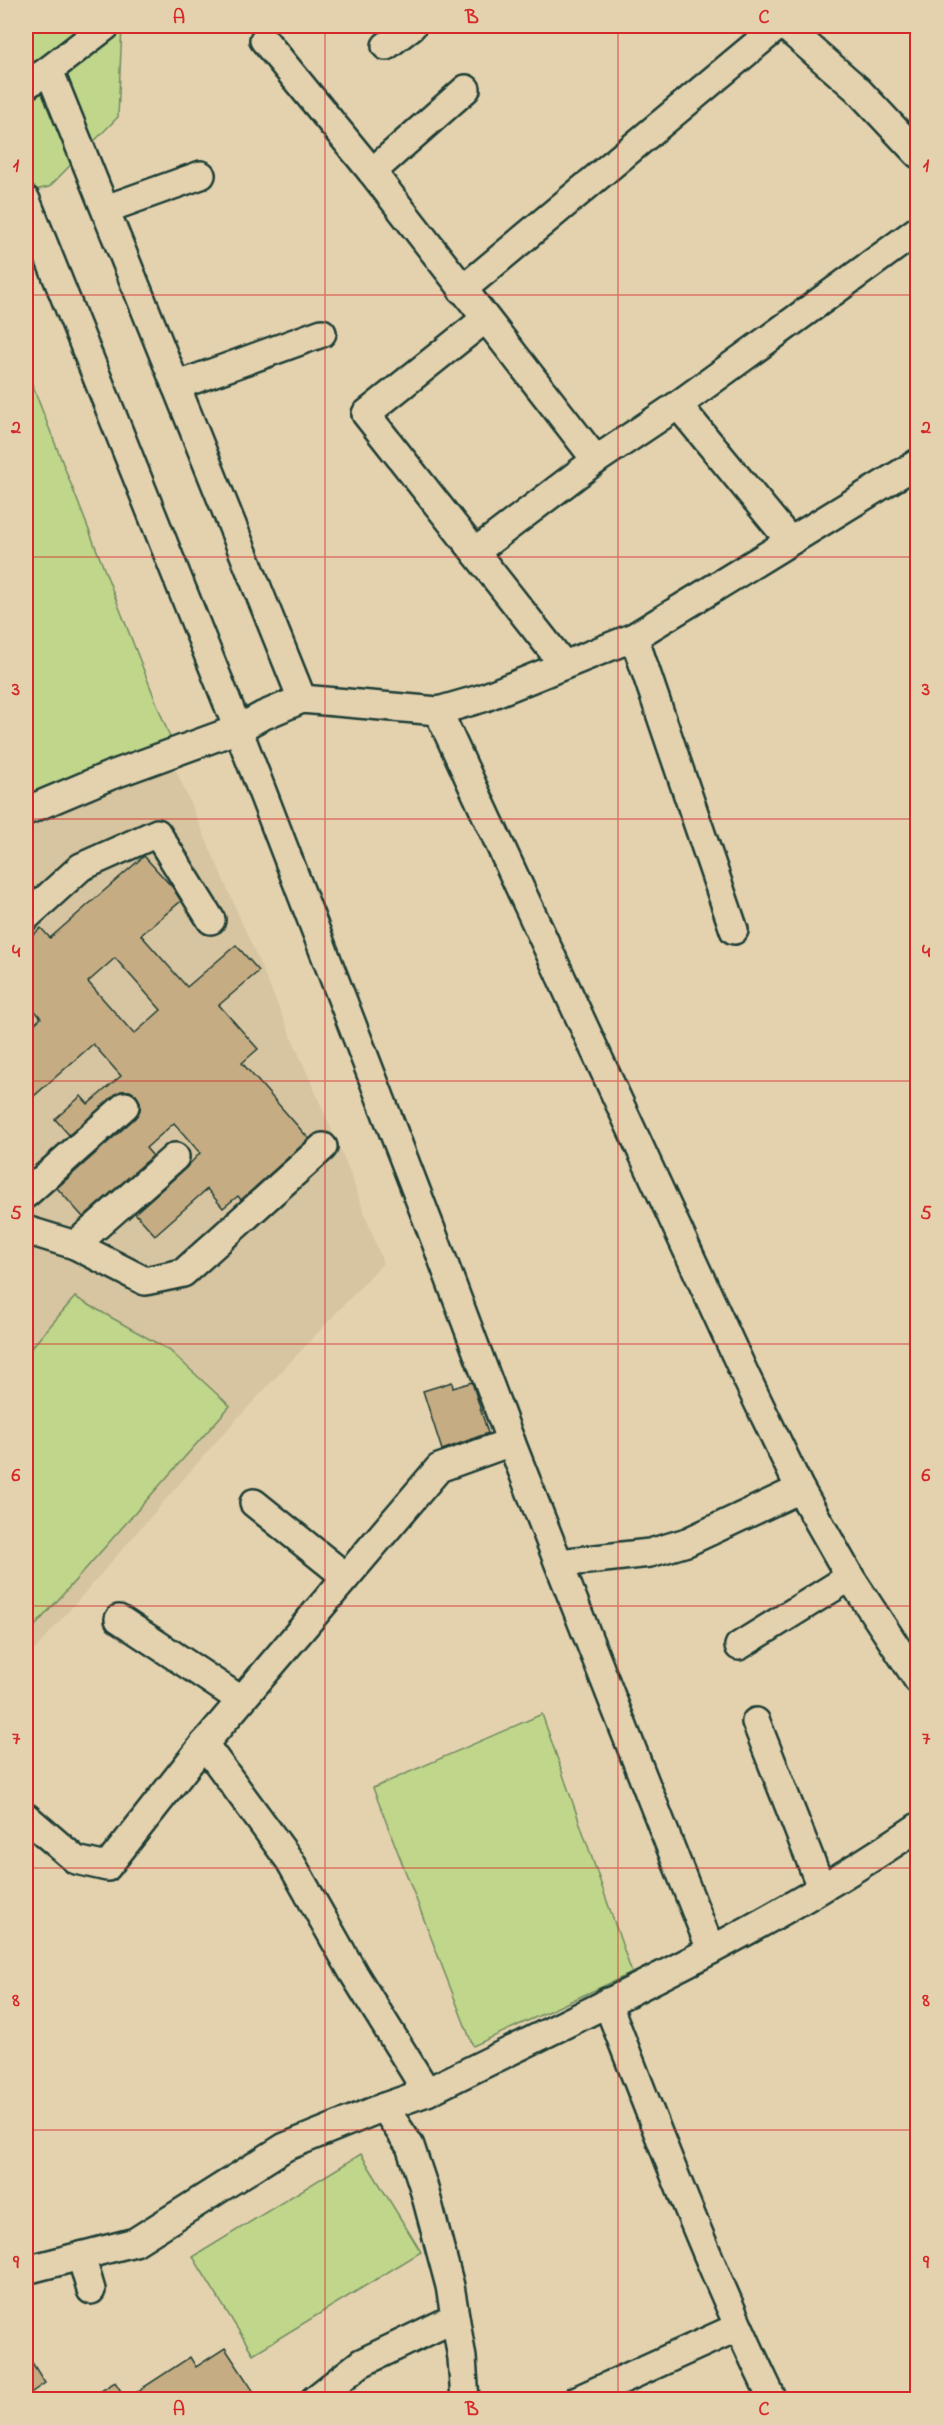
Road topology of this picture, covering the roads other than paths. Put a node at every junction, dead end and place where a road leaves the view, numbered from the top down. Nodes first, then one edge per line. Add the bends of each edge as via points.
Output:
1 (106, 26) edge
2 (412, 26) edge
3 (778, 26) edge
4 (785, 26) edge
5 (264, 40) dead end
6 (386, 46) dead end
7 (49, 70) junction
8 (26, 85) edge
9 (466, 89) dead end
10 (918, 154) edge
11 (372, 172) junction
12 (201, 175) dead end
13 (26, 200) edge
14 (106, 209) junction
15 (918, 230) edge
16 (462, 290) junction
17 (485, 319) junction
18 (322, 333) dead end
19 (176, 386) junction
20 (678, 405) junction
21 (596, 460) junction
22 (918, 463) edge
23 (789, 541) junction
24 (475, 552) junction
25 (634, 637) junction
26 (564, 665) junction
27 (302, 699) junction
28 (438, 711) junction
29 (238, 729) junction
30 (26, 811) edge
31 (26, 917) edge
32 (211, 920) dead end
33 (734, 930) dead end
34 (125, 1106) dead end
35 (323, 1147) dead end
36 (175, 1157) dead end
37 (26, 1194) edge
38 (26, 1230) edge
39 (75, 1245) junction
40 (511, 1442) junction
41 (800, 1489) junction
42 (255, 1503) dead end
43 (559, 1563) junction
44 (346, 1577) junction
45 (850, 1577) junction
46 (119, 1619) dead end
47 (739, 1646) dead end
48 (918, 1680) edge
49 (241, 1700) junction
50 (756, 1722) dead end
51 (204, 1744) junction
52 (26, 1816) edge
53 (914, 1837) edge
54 (821, 1887) junction
55 (711, 1950) junction
56 (607, 2002) junction
57 (427, 2092) junction
58 (384, 2107) junction
59 (81, 2256) junction
60 (26, 2270) edge
61 (91, 2290) dead end
62 (455, 2318) junction
63 (738, 2327) junction
64 (314, 2400) edge
65 (465, 2400) edge
66 (577, 2400) edge
67 (773, 2400) edge

1 - 7 street
2 - 6 street
3 - 16 street
4 - 10 street via 857,89
5 - 11 street
7 - 8 street
7 - 14 street
9 - 11 street
11 - 16 street
12 - 14 street
13 - 29 street
14 - 19 street
15 - 20 street
16 - 17 street
17 - 21 street
17 - 24 street via 366,414
18 - 19 street
19 - 27 street
20 - 21 street
20 - 23 street
21 - 24 street
22 - 23 street
23 - 25 street
24 - 26 street
25 - 26 street
25 - 33 street
26 - 28 street via 483,699
27 - 28 street
27 - 29 street
28 - 41 street
29 - 30 street
29 - 40 street
31 - 32 street via 81,867 157,833
34 - 37 street
35 - 39 street via 183,1273 145,1281
36 - 39 street
38 - 39 street
40 - 43 street
40 - 44 street via 439,1468
41 - 43 street via 687,1542 650,1553
41 - 45 street
42 - 44 street
43 - 55 street
44 - 49 street
45 - 47 street
45 - 48 street
46 - 49 street
49 - 51 street
50 - 54 street
51 - 52 street via 107,1868 76,1860
51 - 57 street via 290,1861
53 - 54 street
54 - 55 street
55 - 56 street
56 - 57 street
56 - 63 street
57 - 58 street
58 - 59 street via 285,2147 135,2242
58 - 62 street via 410,2146 447,2275
59 - 60 street
59 - 61 street
62 - 64 street via 361,2363
62 - 65 street
63 - 66 street
63 - 67 street

